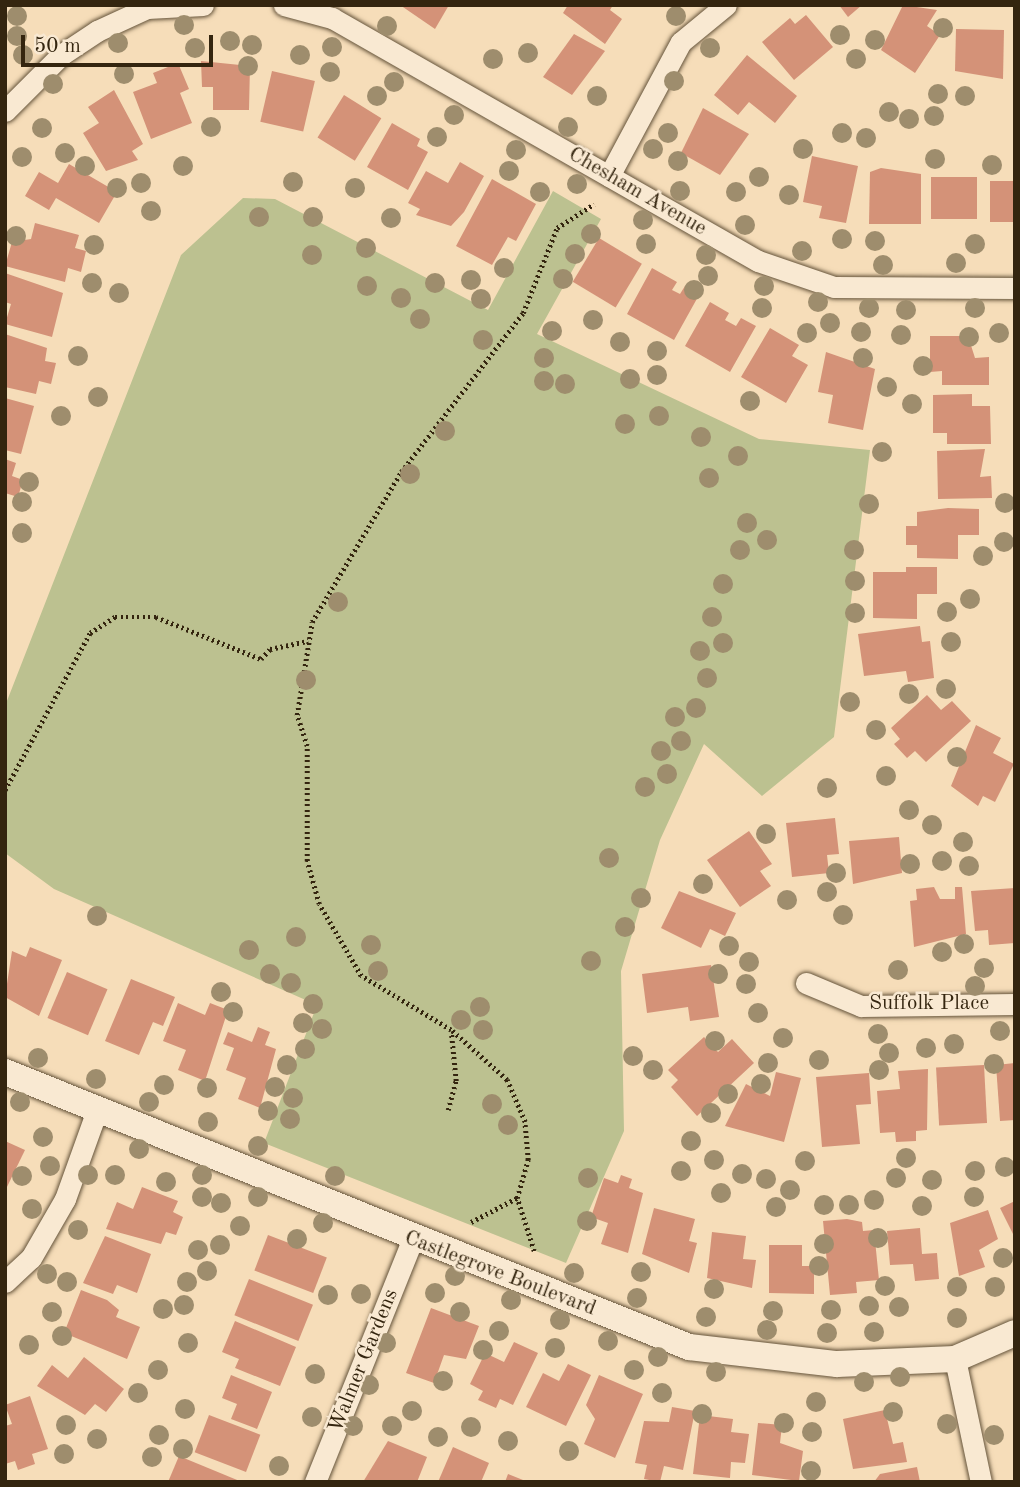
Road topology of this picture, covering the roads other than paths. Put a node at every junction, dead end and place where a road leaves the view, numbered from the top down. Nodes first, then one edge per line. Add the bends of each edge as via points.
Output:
1 (203, 5) edge
2 (284, 5) edge
3 (726, 5) edge
4 (147, 7) edge
5 (336, 12) edge
6 (5, 111) edge
7 (609, 176) junction
8 (1015, 288) edge
9 (806, 983) dead end
10 (1015, 1004) edge
11 (5, 1072) edge
12 (97, 1110) junction
13 (412, 1241) junction
14 (5, 1282) edge
15 (1015, 1334) edge
16 (955, 1359) junction
17 (315, 1482) edge
18 (981, 1482) edge

1 - 4 street
2 - 5 street, Chesham Avenue
3 - 7 street via 681,42
4 - 6 street via 61,55
5 - 7 street, Chesham Avenue
7 - 8 street, Chesham Avenue via 758,261 834,287
9 - 10 street, Suffolk Place via 861,1006
11 - 12 street, Castlegrove Boulevard
12 - 13 street, Castlegrove Boulevard
12 - 14 street via 65,1199 31,1258
13 - 16 street, Castlegrove Boulevard via 689,1347 837,1364
13 - 17 street, Walmer Gardens
15 - 16 street, Castlegrove Boulevard
16 - 18 street

